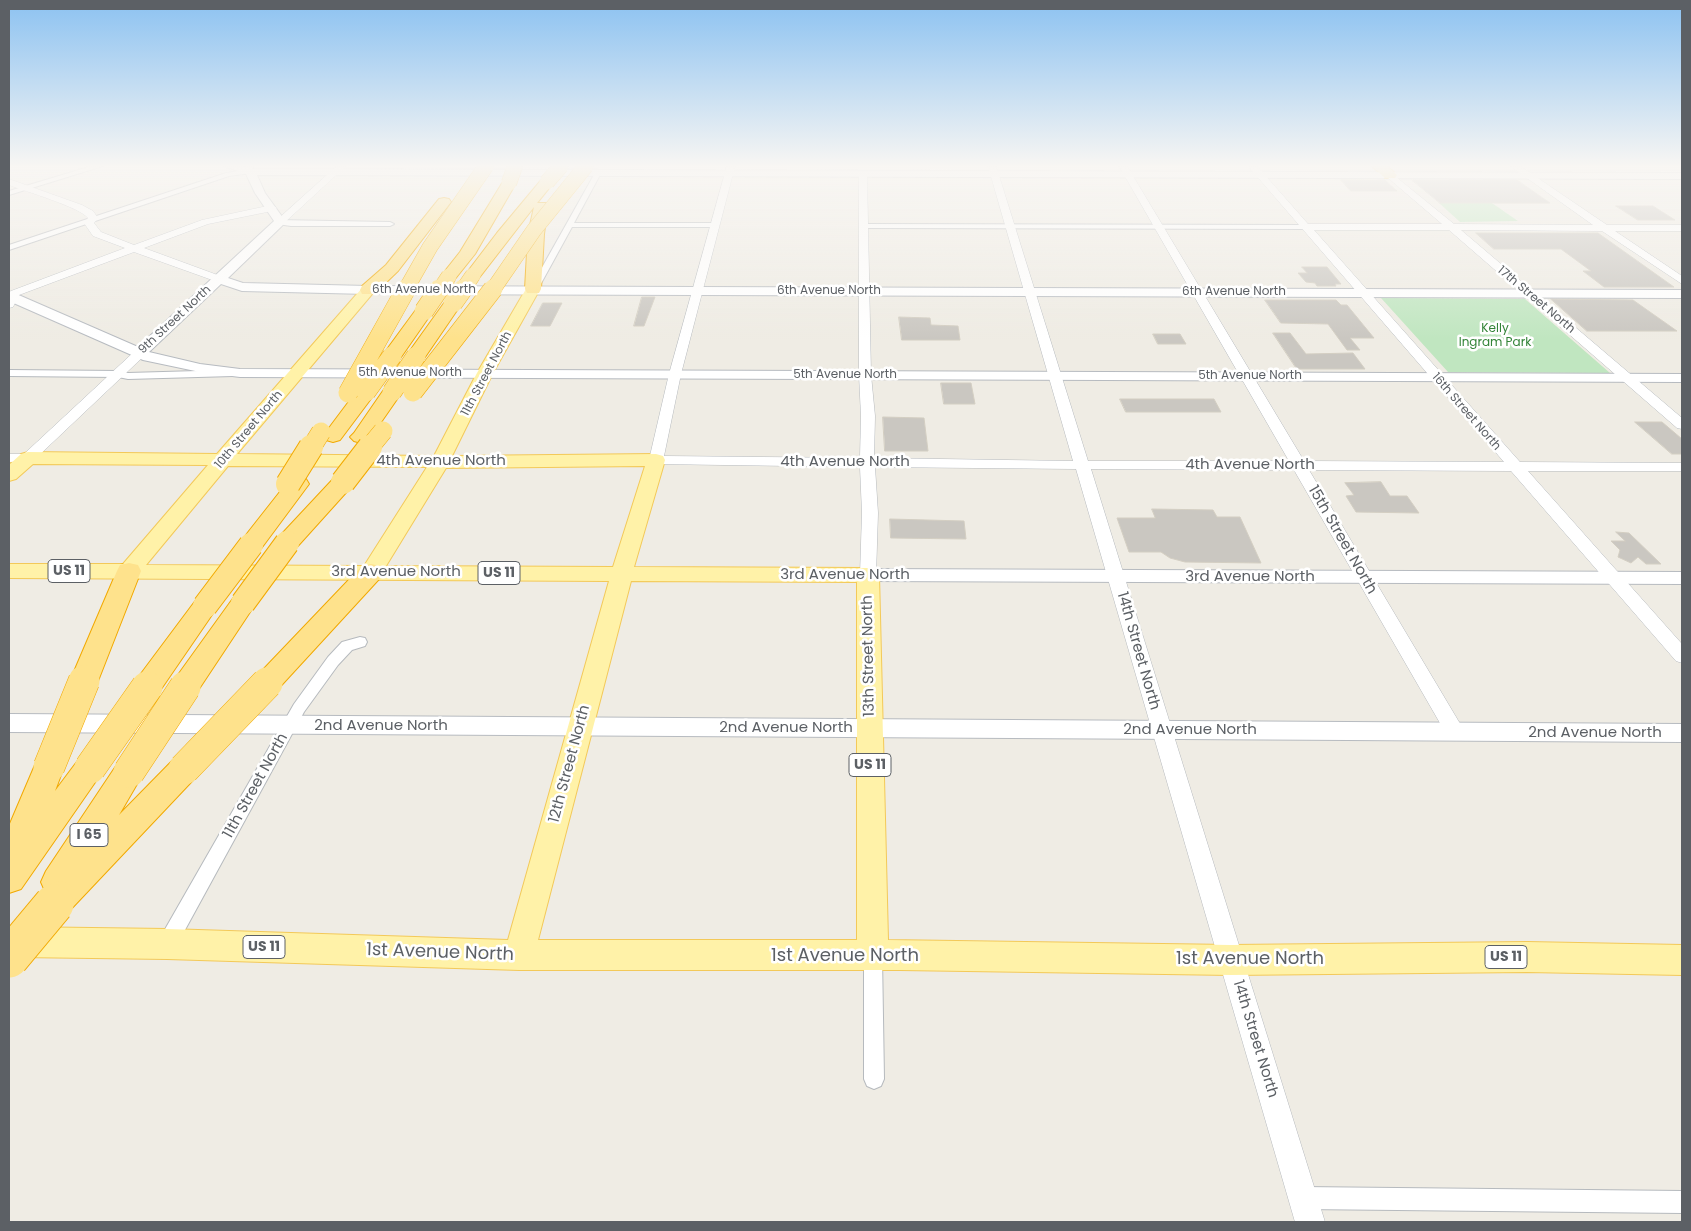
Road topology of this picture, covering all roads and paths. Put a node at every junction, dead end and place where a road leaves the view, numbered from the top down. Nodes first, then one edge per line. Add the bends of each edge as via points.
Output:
1 (81, 223) edge
2 (89, 223) edge
3 (203, 223) edge
4 (278, 223) edge
5 (288, 223) edge
6 (427, 223) edge
7 (446, 223) edge
8 (485, 223) edge
9 (512, 223) edge
10 (538, 223) edge
11 (540, 223) edge
12 (1302, 223) edge
13 (1449, 223) edge
14 (1597, 223) edge
15 (390, 224) dead end
16 (569, 225) joint
17 (715, 225) joint
18 (863, 226) joint
19 (1010, 226) junction
20 (1158, 226) junction
21 (1305, 227) junction
22 (1453, 227) junction
23 (1604, 228) junction
24 (1682, 228) edge
25 (9, 248) edge
26 (135, 248) junction
27 (219, 279) junction
28 (1682, 282) edge
29 (533, 289) junction
30 (368, 290) junction
31 (698, 290) junction
32 (864, 291) junction
33 (1030, 292) junction
34 (1197, 292) junction
35 (1361, 293) junction
36 (1527, 293) junction
37 (1682, 294) edge
38 (10, 299) edge
39 (140, 353) junction
40 (240, 372) junction
41 (9, 373) edge
42 (297, 373) junction
43 (118, 374) junction
44 (485, 374) junction
45 (675, 374) junction
46 (865, 375) junction
47 (1056, 376) junction
48 (1246, 376) junction
49 (1436, 377) junction
50 (1628, 378) junction
51 (1682, 378) edge
52 (357, 392) junction
53 (1682, 425) edge
54 (9, 458) edge
55 (28, 458) junction
56 (225, 459) junction
57 (656, 460) junction
58 (440, 462) junction
59 (867, 462) junction
60 (1083, 464) junction
61 (1298, 465) junction
62 (1514, 466) junction
63 (1682, 466) edge
64 (9, 475) edge
65 (335, 483) junction
66 (9, 571) edge
67 (129, 571) junction
68 (372, 572) junction
69 (622, 573) junction
70 (868, 575) junction
71 (1116, 576) junction
72 (1364, 577) junction
73 (1613, 578) junction
74 (1682, 578) edge
75 (360, 642) dead end
76 (1682, 656) edge
77 (9, 723) edge
78 (291, 725) junction
79 (580, 727) junction
80 (870, 728) junction
81 (1161, 730) junction
82 (1455, 732) junction
83 (1682, 733) edge
84 (9, 858) edge
85 (9, 878) edge
86 (54, 897) junction
87 (9, 942) edge
88 (167, 944) junction
89 (519, 955) junction
90 (873, 956) junction
91 (9, 958) edge
92 (1231, 960) junction
93 (1682, 960) edge
94 (874, 1079) dead end
95 (1682, 1202) edge
96 (1306, 1210) edge

1 - 25 street
2 - 26 street, 6th Avenue North via 97,234
3 - 26 street
4 - 27 main road, 9th Street North
5 - 15 street
6 - 30 highway via 392,268
7 - 52 highway, bridge via 430,247
8 - 52 highway, I 65, bridge via 467,254 392,356
9 - 65 highway, I 65, bridge via 416,356 361,437
10 - 29 highway
11 - 65 highway, bridge via 488,298 383,431
12 - 21 street, 16th Street North
13 - 22 street, 17th Street North
14 - 23 street
16 - 17 street
16 - 29 street, 11th Street North
17 - 31 street
18 - 19 street
18 - 32 street, 13th Street North
19 - 20 street
19 - 33 street, 14th Street North
20 - 21 street
20 - 34 street, 15th Street North
21 - 22 street
21 - 35 street, 16th Street North
22 - 23 street
22 - 36 street, 17th Street North
23 - 24 street
23 - 28 street
26 - 27 street, 6th Avenue North
26 - 38 street via 15,293
27 - 30 main road, 6th Avenue North via 242,287
27 - 39 main road, 9th Street North
29 - 30 main road, 6th Avenue North
29 - 31 main road, 6th Avenue North
29 - 44 main road, 11th Street North
30 - 42 main road, 10th Street North
31 - 32 main road, 6th Avenue North
31 - 45 street
32 - 33 main road, 6th Avenue North
32 - 46 street, 13th Street North
33 - 34 main road, 6th Avenue North
33 - 47 street, 14th Street North
34 - 35 main road, 6th Avenue North
34 - 48 street, 15th Street North
35 - 36 main road, 6th Avenue North
35 - 49 street, 16th Street North
36 - 37 main road, 6th Avenue North
36 - 50 street, 17th Street North
38 - 39 main road
39 - 40 main road via 200,368
39 - 43 street, 9th Street North
40 - 42 main road, 5th Avenue North
40 - 43 street, 5th Avenue North via 171,376
41 - 43 street, 5th Avenue North
42 - 44 main road, 5th Avenue North
42 - 56 main road, 10th Street North
43 - 55 street, 9th Street North
44 - 45 main road, 5th Avenue North
44 - 58 main road, 11th Street North
45 - 46 main road, 5th Avenue North
45 - 57 street
46 - 47 main road, 5th Avenue North
46 - 59 street, 13th Street North
47 - 48 main road, 5th Avenue North
47 - 60 street, 14th Street North
48 - 49 main road, 5th Avenue North
48 - 61 street, 15th Street North
49 - 50 main road, 5th Avenue North
49 - 62 street, 16th Street North
50 - 51 main road, 5th Avenue North
50 - 53 street, 17th Street North
52 - 85 highway, I 65, bridge via 257,537
54 - 55 street, 4th Avenue North
55 - 56 main road, 4th Avenue North
55 - 64 main road, 9th Street North
56 - 58 main road, 4th Avenue North
56 - 67 main road, 10th Street North
57 - 58 main road, 4th Avenue North
57 - 59 street, 4th Avenue North
57 - 69 main road, 12th Street North
58 - 68 main road, 11th Street North
59 - 60 street, 4th Avenue North
59 - 70 street, 13th Street North via 870,514
60 - 61 street, 4th Avenue North
60 - 71 street, 14th Street North
61 - 62 street, 4th Avenue North
61 - 72 street, 15th Street North
62 - 63 street, 4th Avenue North
62 - 73 street, 16th Street North
65 - 86 highway, I 65, bridge via 243,603 185,687 129,772
66 - 67 main road, 3rd Avenue North / US 11
67 - 68 main road, 3rd Avenue North / US 11
67 - 84 highway, bridge via 18,843
68 - 69 main road, 3rd Avenue North / US 11
68 - 86 highway, bridge via 184,769
69 - 70 main road, 3rd Avenue North / US 11
69 - 79 main road, 12th Street North
70 - 71 main road, 3rd Avenue North
70 - 80 main road, 13th Street North / US 11
71 - 72 main road, 3rd Avenue North
71 - 81 street, 14th Street North
72 - 73 main road, 3rd Avenue North
72 - 82 street, 15th Street North
73 - 74 main road, 3rd Avenue North
73 - 76 street, 16th Street North
75 - 78 street, 11th Street North via 348,646 333,661 299,708
77 - 78 main road, 2nd Avenue North
78 - 79 main road, 2nd Avenue North
78 - 88 street, 11th Street North
79 - 80 main road, 2nd Avenue North
79 - 89 main road, 12th Street North
80 - 81 main road, 2nd Avenue North
80 - 90 main road, 13th Street North / US 11
81 - 82 main road, 2nd Avenue North
81 - 92 street, 14th Street North
82 - 83 main road, 2nd Avenue North
86 - 91 highway, I 65, bridge
87 - 88 main road, 1st Avenue North / US 11
88 - 89 main road, 1st Avenue North / US 11
89 - 90 main road, 1st Avenue North / US 11
90 - 92 main road, 1st Avenue North / US 11
90 - 94 street, 13th Street North
92 - 93 main road, 1st Avenue North / US 11 via 1537,957
92 - 96 street, 14th Street North
95 - 96 street

